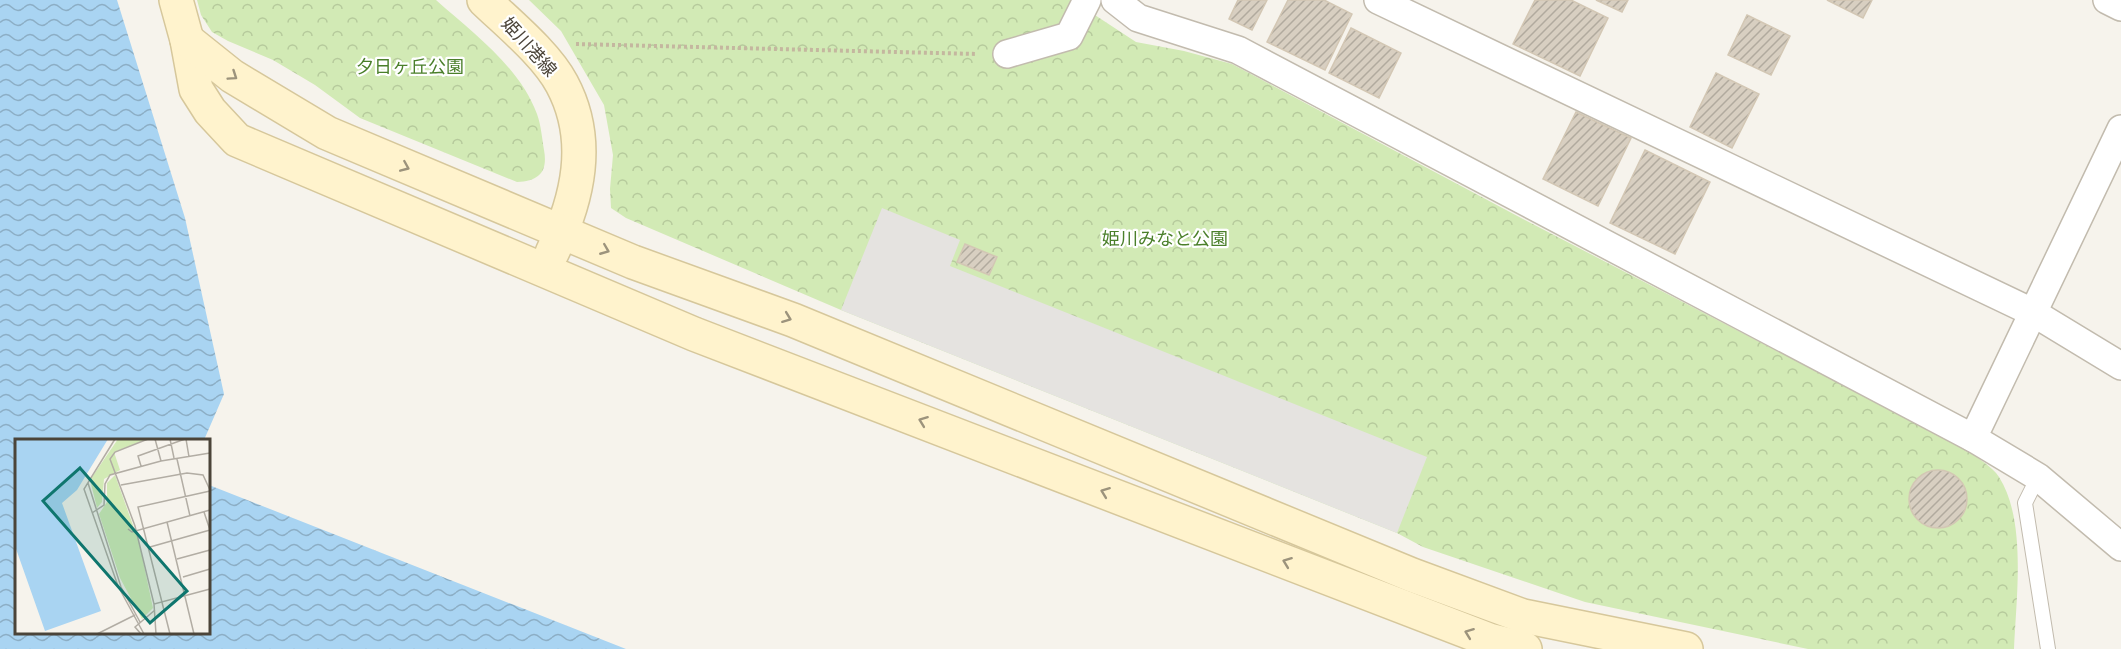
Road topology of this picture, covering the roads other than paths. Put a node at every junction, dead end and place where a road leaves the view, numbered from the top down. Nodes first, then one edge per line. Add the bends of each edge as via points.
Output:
1 (176, 0) edge
2 (484, 0) edge
3 (1088, 0) edge
4 (1115, 0) edge
5 (1378, 0) edge
6 (2107, 0) edge
7 (2121, 7) edge
8 (187, 40) junction
9 (1007, 54) road end
10 (2121, 129) edge
11 (562, 233) junction
12 (544, 271) junction
13 (2032, 312) junction
14 (2121, 366) edge
15 (1973, 438) junction
16 (2038, 477) junction
17 (2121, 547) edge
18 (1525, 649) edge
19 (1686, 649) edge
20 (2048, 649) edge

1 - 8 street
2 - 11 street, 姫川港線 via 531,43 562,84 573,112 579,140 578,179
3 - 9 street via 1069,36
4 - 15 street via 1138,18 1238,50
5 - 13 street
6 - 7 street
8 -> 11 street via 232,76 327,133
8 - 12 street via 196,89 237,141
10 - 13 street
11 - 12 street, 姫川港線
11 -> 19 street via 793,320 1412,575 1523,616
18 -> 12 street via 1489,640 694,334
13 - 14 street
13 - 15 street
15 - 16 street
16 - 17 street
16 - 20 lane via 2025,503

